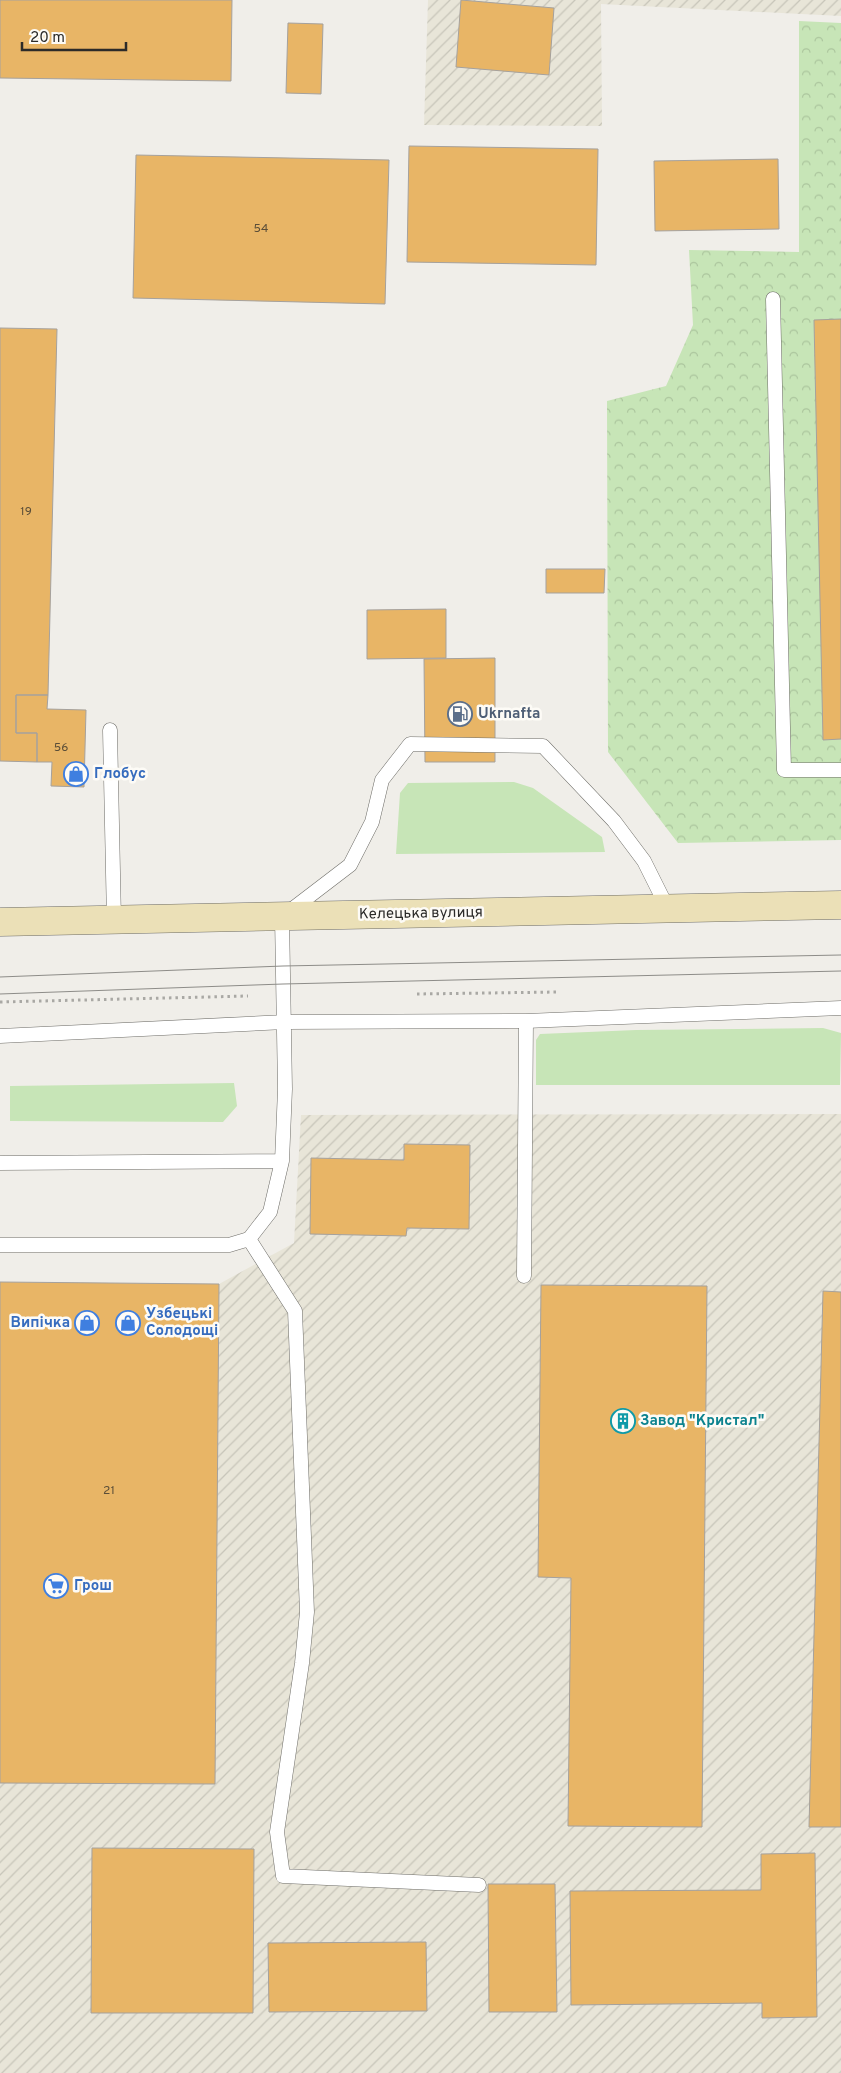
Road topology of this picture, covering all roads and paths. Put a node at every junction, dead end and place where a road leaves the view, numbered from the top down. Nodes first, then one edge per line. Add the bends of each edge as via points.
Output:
1 (773, 299) dead end
2 (110, 730) dead end
3 (841, 770) edge
4 (841, 905) edge
5 (668, 909) junction
6 (282, 917) junction
7 (114, 920) junction
8 (0, 922) edge
9 (841, 1008) edge
10 (526, 1021) junction
11 (285, 1022) junction
12 (0, 1036) edge
13 (282, 1160) junction
14 (0, 1163) edge
15 (249, 1239) junction
16 (0, 1244) edge
17 (524, 1276) dead end
18 (479, 1885) dead end

1 - 3 lane via 784,770
2 - 7 lane
4 - 5 main road, Келецька вулиця
5 - 6 main road, Келецька вулиця
5 - 6 lane via 644,861 614,821 543,746 410,744 382,780 372,822 350,865
6 - 7 main road, Келецька вулиця
6 - 11 lane
7 - 8 main road, Келецька вулиця
9 - 10 lane
10 - 11 lane
10 - 17 lane
11 - 12 lane
11 - 13 lane
13 - 14 lane
13 - 15 lane via 270,1212
15 - 16 lane via 230,1245
15 - 18 lane via 295,1311 308,1612 277,1832 283,1876

